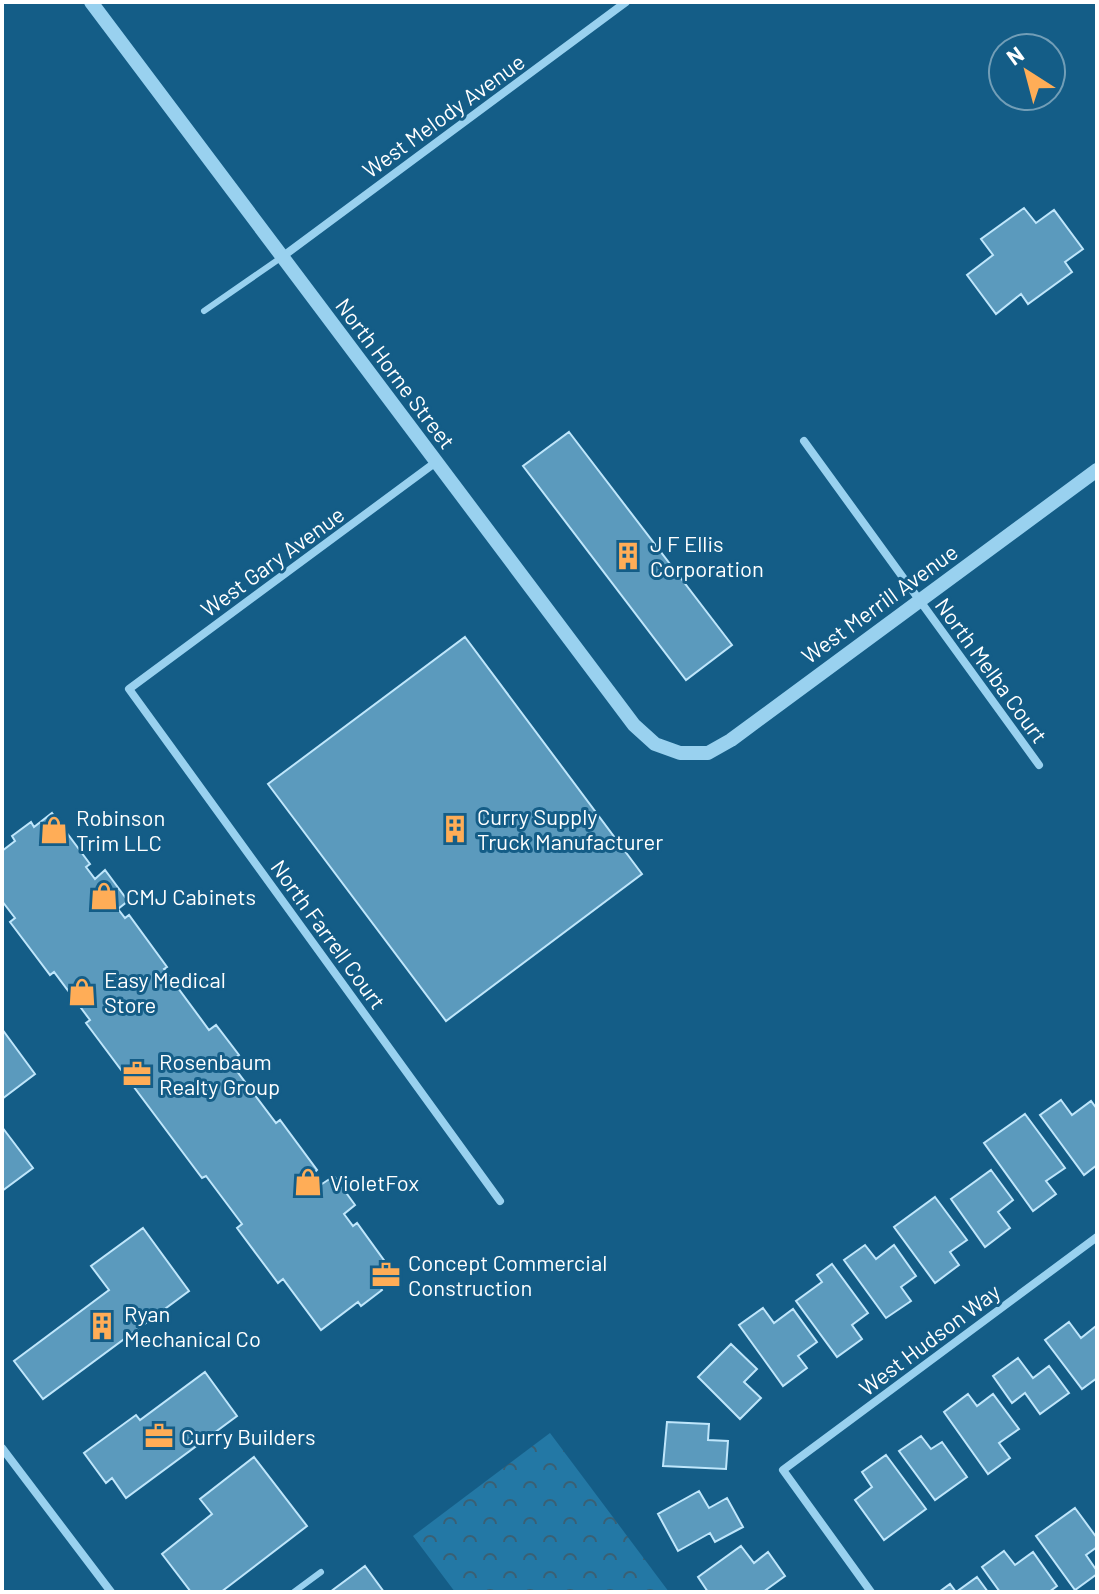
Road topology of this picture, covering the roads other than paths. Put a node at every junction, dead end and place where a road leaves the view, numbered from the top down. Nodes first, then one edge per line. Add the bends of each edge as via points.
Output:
1 (91, 2) edge
2 (626, 2) edge
3 (282, 257) junction
4 (204, 311) dead end
5 (804, 441) dead end
6 (436, 462) junction
7 (1097, 470) edge
8 (920, 601) junction
9 (129, 689) joint
10 (680, 753) joint
11 (1039, 765) dead end
12 (500, 1201) dead end
13 (1097, 1237) edge
14 (2, 1448) edge
15 (321, 1572) dead end
16 (111, 1592) edge
17 (294, 1592) edge
18 (871, 1592) edge

1 - 3 street, North Horne Street
2 - 3 street, West Melody Avenue
3 - 4 lane
3 - 6 street, North Horne Street
5 - 8 street, North Melba Court
6 - 9 street, West Gary Avenue
6 - 10 street, North Horne Street via 634,725 655,744
7 - 8 street, West Merrill Avenue
8 - 10 street, West Merrill Avenue via 731,740 708,753
8 - 11 street, North Melba Court
9 - 12 street, North Farrell Court
13 - 18 street, West Hudson Way via 783,1470
14 - 16 street
15 - 17 lane

